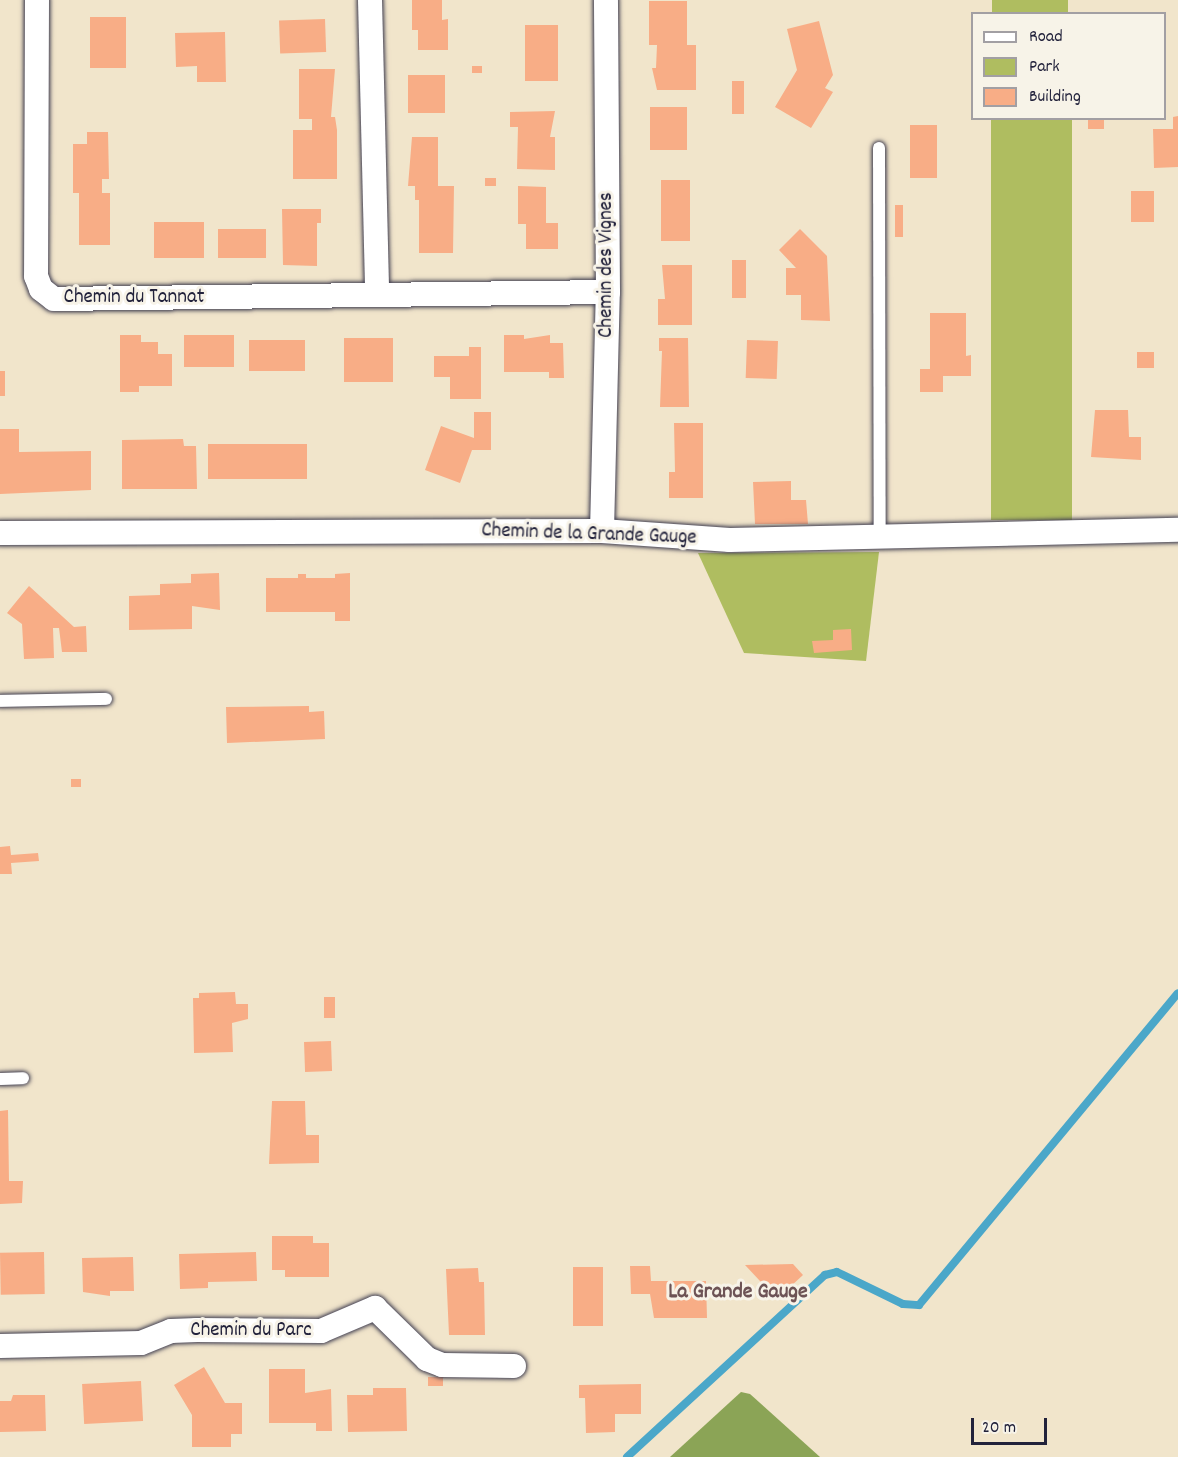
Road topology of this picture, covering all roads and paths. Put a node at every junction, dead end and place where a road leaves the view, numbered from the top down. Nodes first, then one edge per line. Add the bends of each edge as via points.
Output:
1 (37, 0) edge
2 (370, 0) edge
3 (606, 0) edge
4 (879, 148) dead end
5 (608, 292) junction
6 (377, 295) junction
7 (1178, 530) edge
8 (602, 531) junction
9 (0, 533) edge
10 (880, 537) junction
11 (106, 699) dead end
12 (0, 701) edge
13 (23, 1078) dead end
14 (0, 1079) edge
15 (0, 1346) edge
16 (514, 1366) dead end

1 - 6 street, Chemin du Tannat via 36,276 48,296 62,302
2 - 6 street
3 - 5 street, Chemin des Vignes
4 - 10 lane
5 - 6 street, Chemin du Tannat
5 - 8 street, Chemin des Vignes
7 - 10 street, Chemin de la Grande Gauge
8 - 9 street, Chemin de la Grande Gauge
8 - 10 street, Chemin de la Grande Gauge via 730,540
11 - 12 lane
13 - 14 lane
15 - 16 street, Chemin du Parc via 141,1343 171,1331 321,1331 375,1308 427,1359 442,1365

